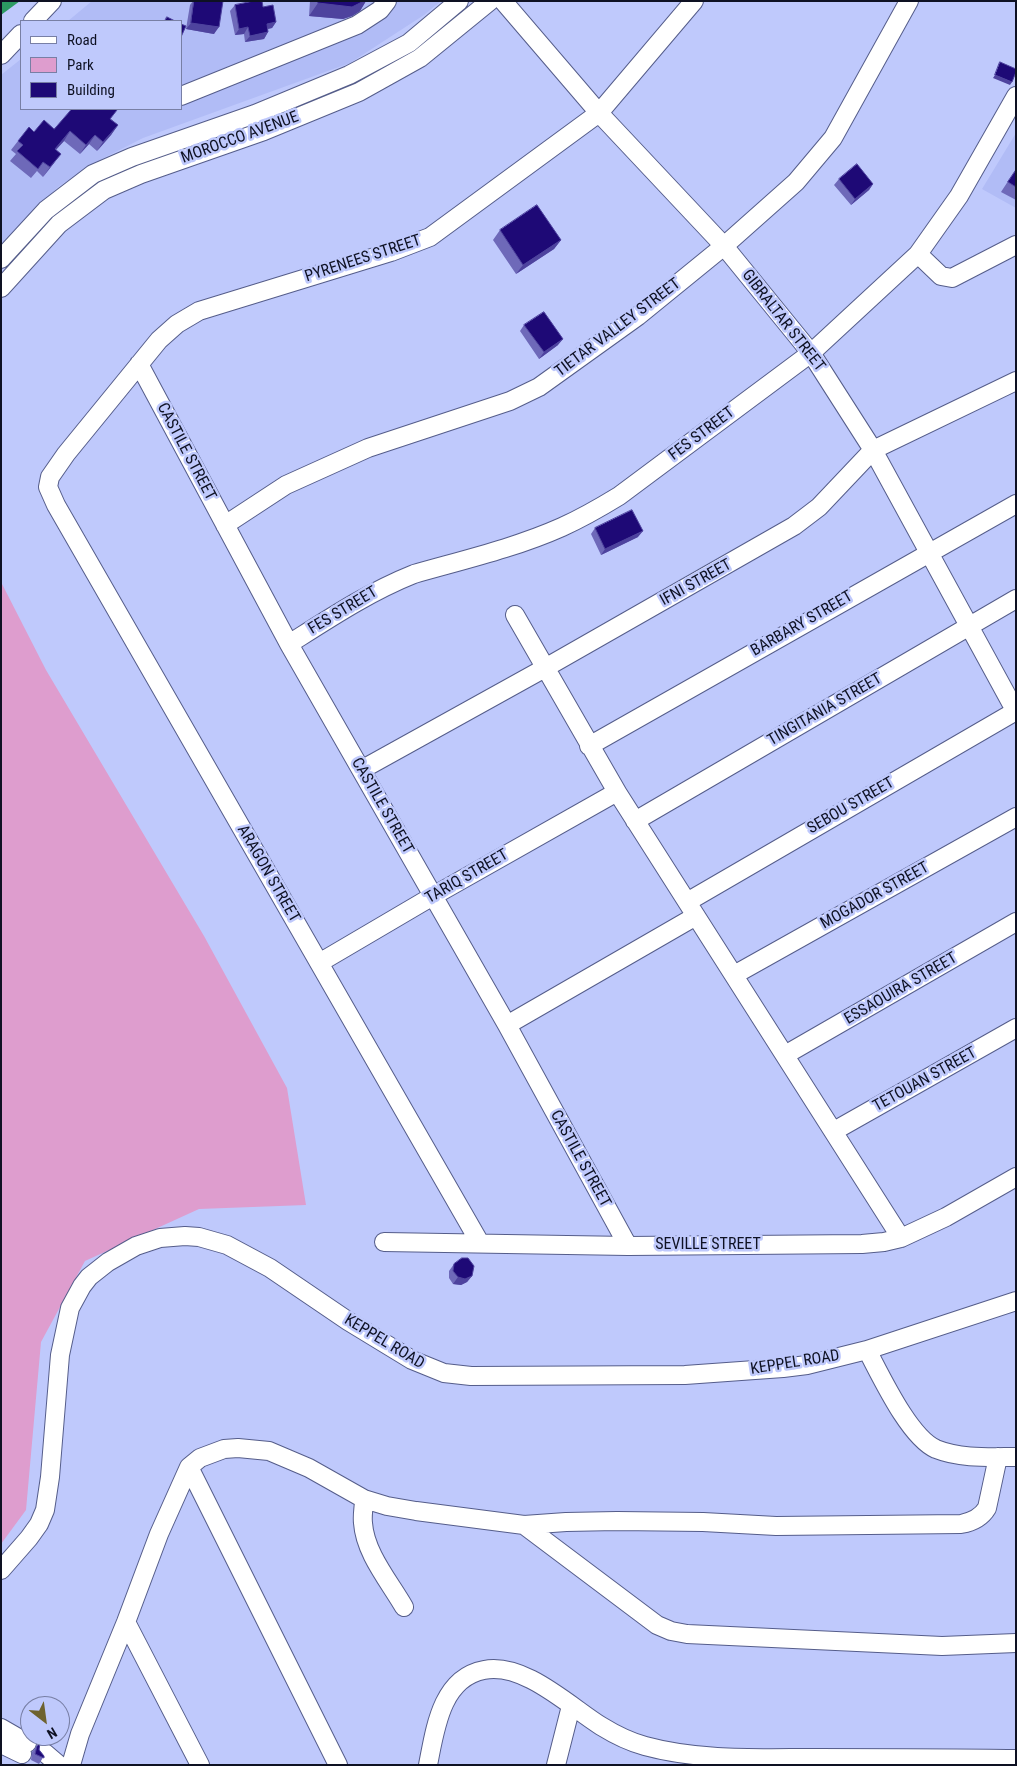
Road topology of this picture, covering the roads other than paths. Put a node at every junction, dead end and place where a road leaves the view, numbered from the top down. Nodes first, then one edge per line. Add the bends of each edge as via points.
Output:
1 (52, 1) edge
2 (387, 1) edge
3 (459, 1) edge
4 (490, 1) edge
5 (502, 1) edge
6 (694, 1) edge
7 (909, 1) edge
8 (34, 20) edge
9 (20, 35) edge
10 (1, 55) edge
11 (182, 96) edge
12 (1016, 96) edge
13 (599, 113) junction
14 (1016, 245) edge
15 (724, 246) junction
16 (918, 254) junction
17 (1, 259) edge
18 (1, 288) edge
19 (811, 353) junction
20 (139, 364) junction
21 (1016, 381) edge
22 (873, 450) junction
23 (1016, 504) edge
24 (56, 505) joint
25 (225, 525) junction
26 (928, 553) junction
27 (1016, 599) edge
28 (515, 615) dead end
29 (968, 626) junction
30 (289, 644) junction
31 (545, 668) junction
32 (1016, 711) edge
33 (589, 746) junction
34 (361, 770) junction
35 (617, 792) junction
36 (1016, 817) edge
37 (635, 821) junction
38 (433, 896) junction
39 (691, 909) junction
40 (1016, 922) edge
41 (319, 963) junction
42 (734, 976) junction
43 (507, 1025) junction
44 (1016, 1028) edge
45 (785, 1055) junction
46 (834, 1131) junction
47 (1016, 1177) edge
48 (901, 1238) junction
49 (384, 1242) dead end
50 (480, 1243) junction
51 (628, 1246) junction
52 (1016, 1301) edge
53 (867, 1350) junction
54 (1007, 1457) edge
55 (189, 1467) junction
56 (364, 1499) junction
57 (524, 1525) junction
58 (1, 1570) edge
59 (404, 1606) dead end
60 (126, 1622) junction
61 (1016, 1642) edge
62 (571, 1706) junction
63 (1, 1728) edge
64 (1, 1744) edge
65 (1016, 1758) edge
66 (42, 1760) edge
67 (684, 1760) edge
68 (755, 1762) edge
69 (59, 1765) edge
70 (71, 1765) edge
71 (200, 1765) edge
72 (338, 1765) edge
73 (428, 1765) edge
74 (556, 1765) edge

1 - 8 street
2 - 11 street via 380,10 356,25
3 - 17 street via 409,43 349,75 93,174 46,210
4 - 18 street, MOROCCO AVENUE via 420,58 359,92 104,190 59,224
5 - 13 street, GIBRALTAR STREET
6 - 13 street, PYRENEES STREET
7 - 15 street, TIETAR VALLEY STREET via 833,138 796,182
9 - 10 street
12 - 16 street, FES STREET via 959,196
13 - 15 street, GIBRALTAR STREET
13 - 20 street, PYRENEES STREET via 430,238 199,311 177,324
14 - 16 street via 952,278 941,276
15 - 19 street, GIBRALTAR STREET
15 - 25 street, TIETAR VALLEY STREET via 638,316 539,387 510,401 360,452 286,485
16 - 19 street, FES STREET
19 - 22 street, GIBRALTAR STREET
19 - 30 street, FES STREET via 620,496 595,510 543,535 399,580 363,598
20 - 24 street, PYRENEES STREET via 50,476 48,487
20 - 25 street, CASTILE STREET
21 - 22 street, IFNI STREET
22 - 26 street, GIBRALTAR STREET
22 - 31 street, IFNI STREET via 819,507 794,526
23 - 26 street, BARBARY STREET
24 - 41 street, ARAGON STREET
25 - 30 street, CASTILE STREET
26 - 29 street, GIBRALTAR STREET
26 - 33 street, BARBARY STREET
27 - 29 street, TINGITANIA STREET
28 - 31 street
29 - 32 street, GIBRALTAR STREET
29 - 37 street, TINGITANIA STREET
30 - 34 street, CASTILE STREET
31 - 33 street
31 - 34 street, IFNI STREET
32 - 39 street, SEBOU STREET
33 - 35 street
34 - 38 street, CASTILE STREET
35 - 37 street
35 - 38 street, TARIQ STREET
36 - 42 street, MOGADOR STREET
37 - 39 street
38 - 41 street, TARIQ STREET
38 - 43 street, CASTILE STREET
39 - 42 street
39 - 43 street, SEBOU STREET
40 - 45 street, ESSAOUIRA STREET
41 - 50 street, ARAGON STREET
42 - 45 street
43 - 51 street, CASTILE STREET
44 - 46 street, TETOUAN STREET
45 - 46 street
46 - 48 street
47 - 48 street, SEVILLE STREET via 946,1217
48 - 51 street, SEVILLE STREET via 862,1244
49 - 50 street, SEVILLE STREET
50 - 51 street, SEVILLE STREET
52 - 53 street, KEPPEL ROAD
53 - 54 street via 904,1416 917,1434 935,1448 957,1455
53 - 58 street, KEPPEL ROAD via 807,1365 739,1372 560,1377 450,1374 412,1360 270,1268 227,1245 199,1237 160,1238 136,1246 108,1262 89,1277 70,1308 60,1355 45,1510 29,1538
54 - 57 street via 984,1514 961,1524 776,1526 617,1521
55 - 56 street via 200,1458 224,1449 269,1451 309,1468
55 - 60 street
55 - 72 street
56 - 57 street via 416,1511
56 - 59 street via 363,1523 367,1542
57 - 61 street via 657,1625 671,1631 942,1646
60 - 70 street via 80,1734
60 - 71 street
62 - 67 street via 621,1736
62 - 73 street via 531,1680 507,1670 482,1670 457,1684 450,1693 440,1713
62 - 74 street
63 - 64 street via 25,1748
65 - 68 street
66 - 69 street
67 - 68 street

